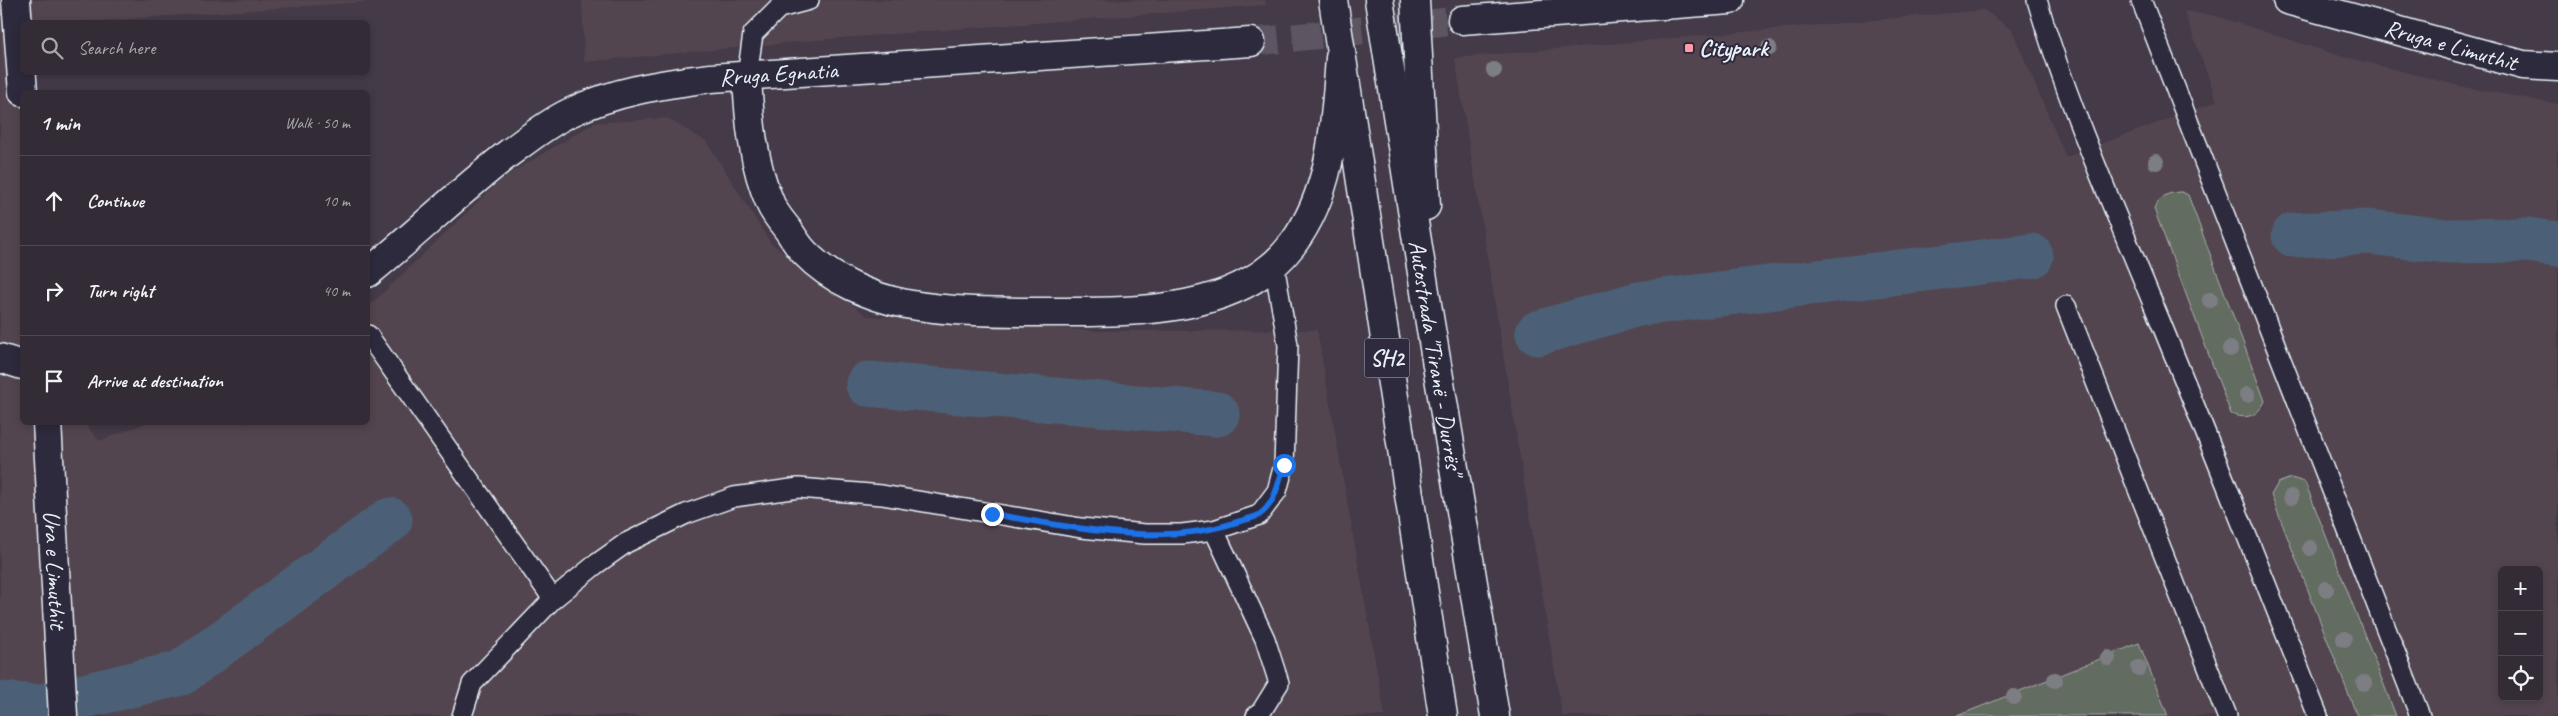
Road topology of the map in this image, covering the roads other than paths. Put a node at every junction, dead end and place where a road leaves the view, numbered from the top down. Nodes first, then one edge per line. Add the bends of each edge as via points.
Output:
1 (16, 0) edge
2 (809, 0) edge
3 (1333, 0) edge
4 (1379, 0) edge
5 (1415, 0) edge
6 (1730, 0) edge
7 (2037, 0) edge
8 (2141, 0) edge
9 (2287, 0) edge
10 (1462, 20) tunnel mouth
11 (1251, 42) tunnel mouth
12 (20, 53) edge
13 (1340, 58) junction
14 (2558, 67) edge
15 (22, 75) edge
16 (747, 76) junction
17 (23, 90) edge
18 (1274, 264) junction
19 (370, 271) edge
20 (2066, 306) dead end
21 (1429, 317) junction
22 (370, 339) edge
23 (0, 358) edge
24 (20, 364) edge
25 (47, 425) edge
26 (1214, 530) junction
27 (553, 599) junction
28 (63, 716) edge
29 (462, 716) edge
30 (1256, 716) edge
31 (1443, 716) edge
32 (1495, 716) edge
33 (2227, 716) edge
34 (2318, 716) edge
35 (2420, 716) edge

1 - 12 main road
2 - 16 lane via 779,8 753,34
3 - 13 main road, Autostrada "Tiranë - Durrës" / SH2
4 - 21 main road, Autostrada "Tiranë - Durrës" / SH2
5 - 21 main road via 1425,167
6 - 10 main road
7 - 34 lane via 2090,149
8 - 35 lane
9 - 14 main road, Rruga e Limuthit via 2523,65
11 - 16 main road, Rruga Egnatia
13 - 18 main road via 1334,138 1322,186 1314,208 1292,245
13 - 31 main road, Autostrada "Tiranë - Durrës" / SH2
15 - 17 main road
16 - 18 main road via 749,124 759,170 772,207 804,253 836,278 876,295 905,304 1004,312 1135,312 1182,305 1226,292
16 - 19 main road, Rruga Egnatia via 648,86 567,113 475,179
18 - 26 lane via 1288,345 1282,474 1277,491 1259,515
20 - 33 lane
21 - 32 main road, Autostrada "Tiranë - Durrës" / SH2
22 - 27 lane
23 - 24 main road
25 - 28 main road, Ura e Limuthit
26 - 27 lane via 1145,534 1081,528 919,500 799,488 734,497 686,514 626,543
26 - 30 lane via 1264,639 1279,683
27 - 29 lane via 472,684

